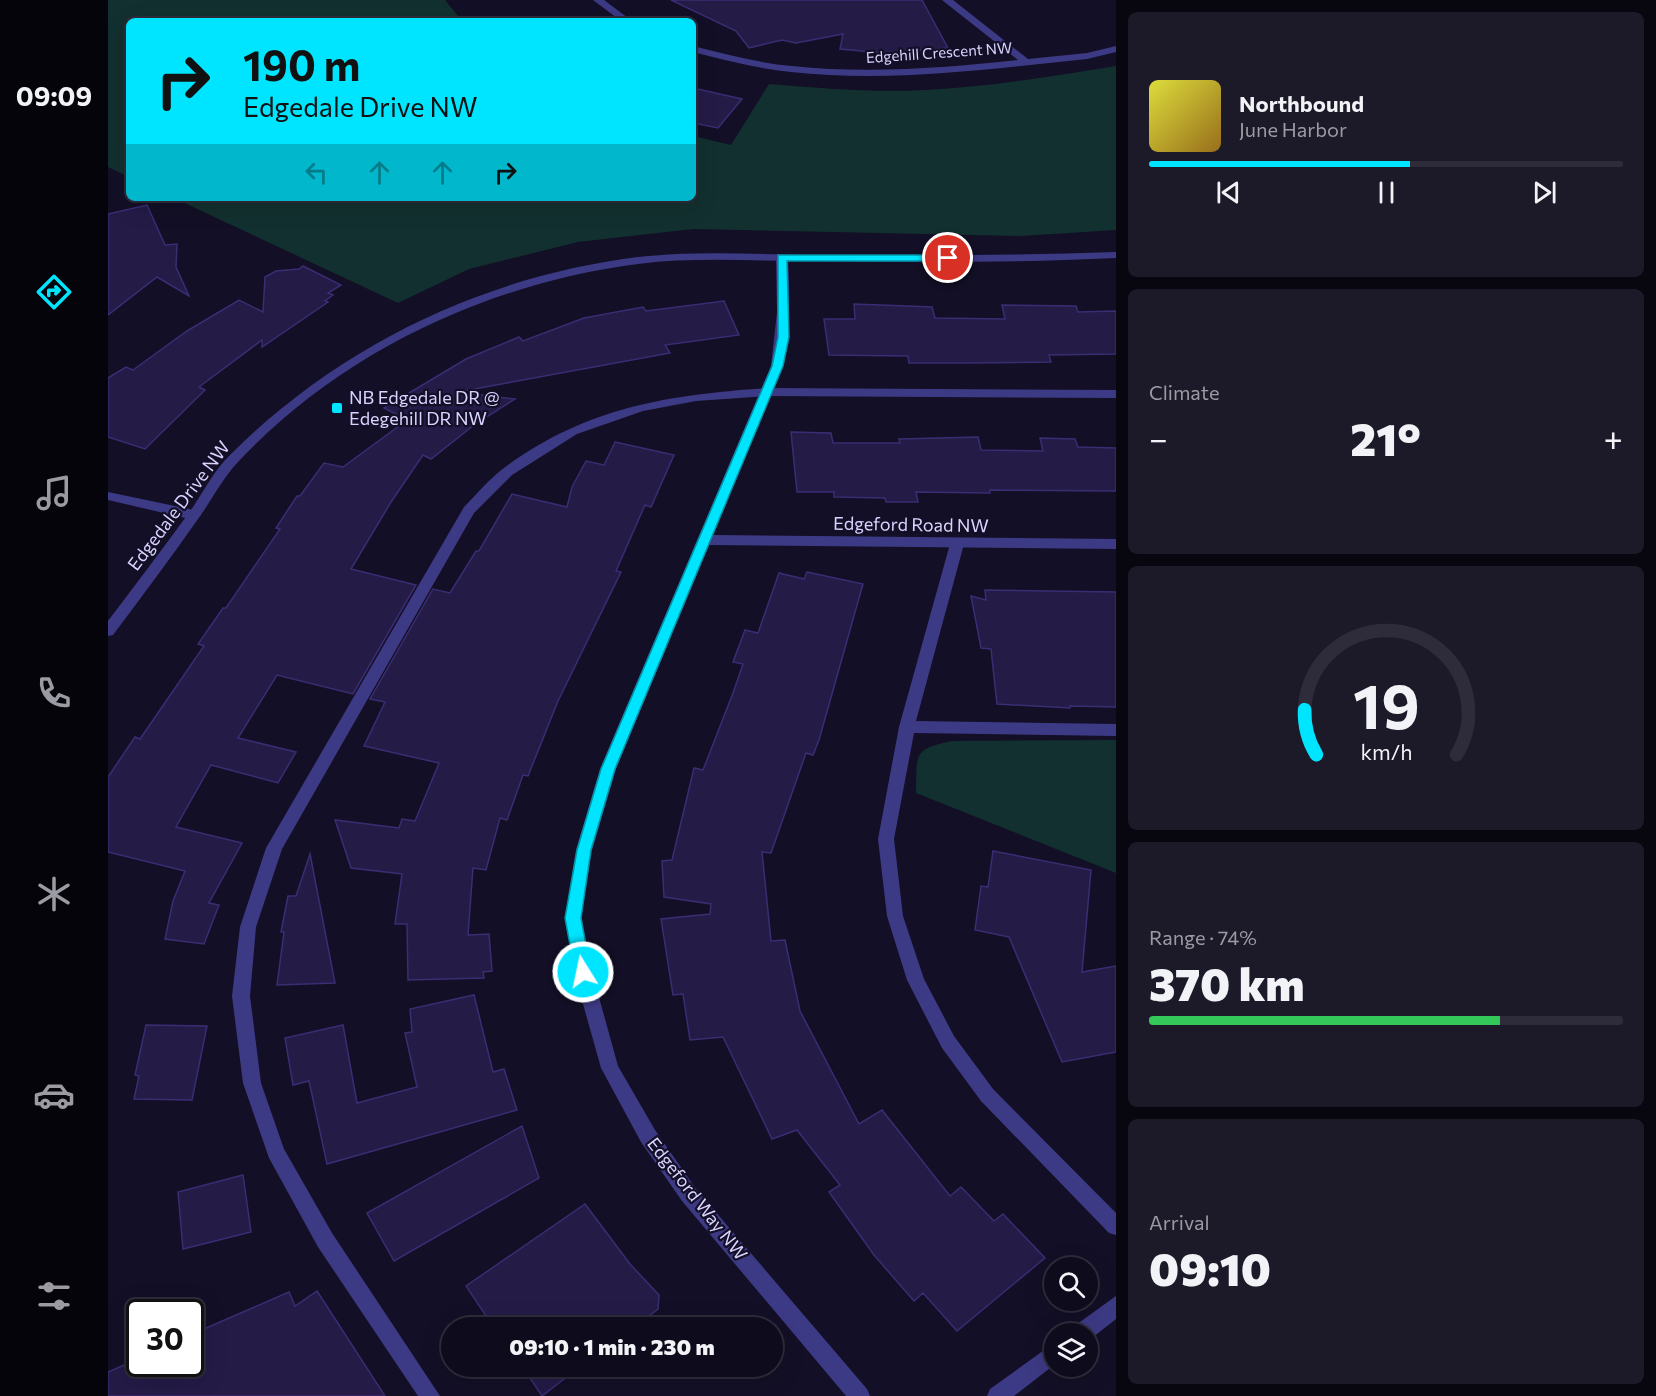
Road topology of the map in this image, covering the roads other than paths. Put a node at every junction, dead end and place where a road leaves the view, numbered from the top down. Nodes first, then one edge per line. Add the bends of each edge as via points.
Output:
1 (598, 0) edge
2 (947, 0) edge
3 (623, 18) edge
4 (1116, 49) edge
5 (696, 50) edge
6 (1026, 62) junction
7 (1116, 255) edge
8 (782, 258) junction
9 (766, 393) junction
10 (1116, 394) edge
11 (108, 496) edge
12 (194, 515) junction
13 (706, 540) junction
14 (957, 544) junction
15 (1116, 544) edge
16 (108, 631) edge
17 (907, 727) junction
18 (1116, 730) edge
19 (1116, 1227) edge
20 (1116, 1306) edge
21 (1094, 1323) edge
22 (1044, 1361) edge
23 (430, 1396) edge
24 (860, 1396) edge
25 (997, 1396) edge

1 - 3 street
2 - 6 street
4 - 6 street, Edgehill Crescent NW
5 - 6 street, Edgehill Crescent NW via 759,65 847,74 906,74
7 - 8 street, Edgedale Drive NW
8 - 9 street, Edgeford Way NW via 784,337
8 - 12 street, Edgedale Drive NW via 703,256 636,261 483,297 408,328 346,364 286,408 231,461
9 - 10 street
9 - 13 street, Edgeford Way NW
9 - 23 street via 696,397 640,408 572,431 507,472 469,510 274,848 248,927 241,996 252,1083 276,1152 319,1230
11 - 12 street
12 - 16 street, Edgedale Drive NW
13 - 14 street, Edgeford Road NW
13 - 24 street, Edgeford Way NW via 608,769 584,850 573,918 583,972 610,1068 648,1136 690,1195
14 - 15 street, Edgeford Road NW
14 - 17 street
17 - 18 street
17 - 19 street via 886,839 895,915 916,980 948,1042 987,1095
20 - 21 street
22 - 25 street

